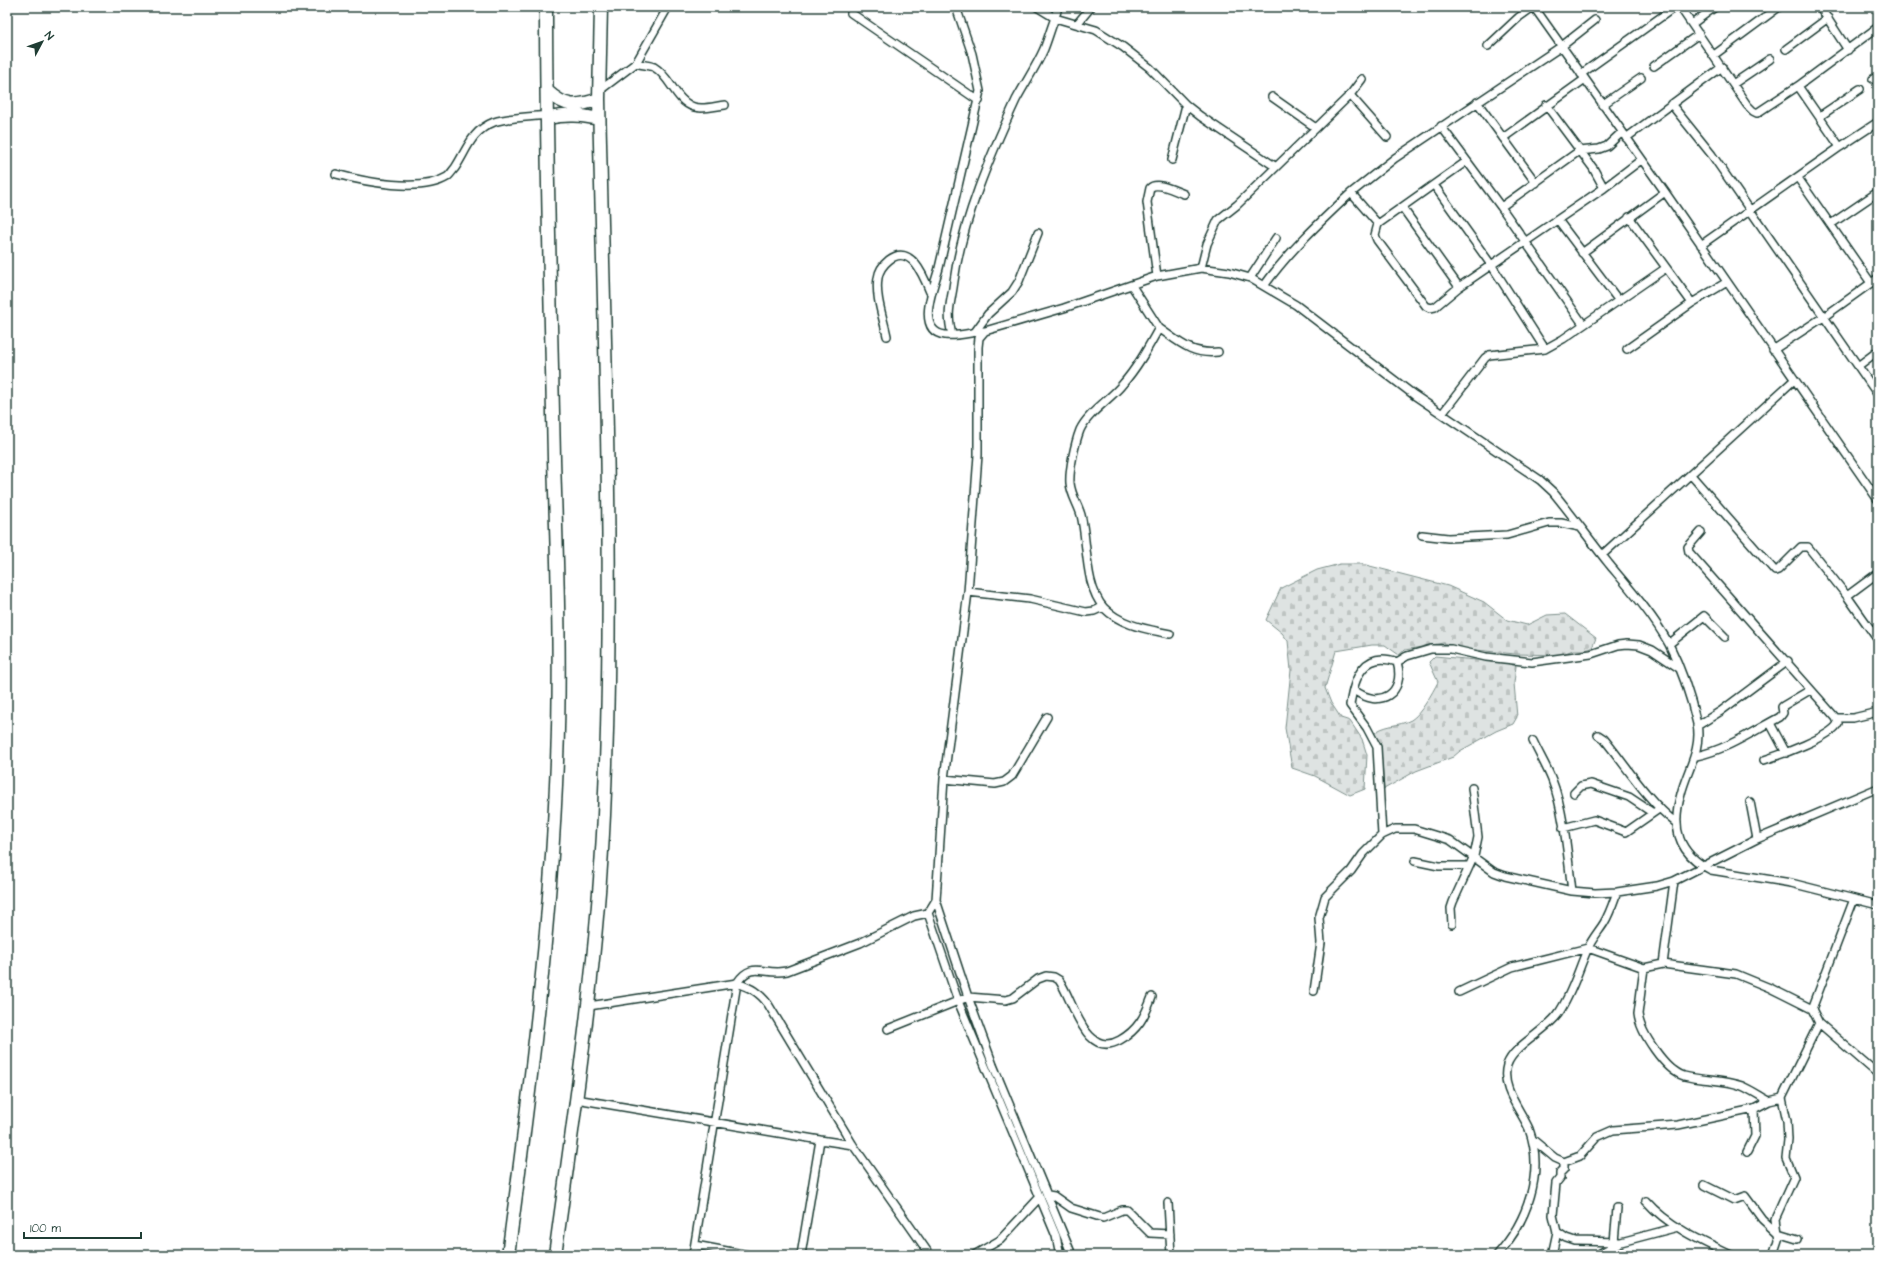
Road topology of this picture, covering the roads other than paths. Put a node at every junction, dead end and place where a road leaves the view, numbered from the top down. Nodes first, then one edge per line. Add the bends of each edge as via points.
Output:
1 (546, 7) edge
2 (600, 7) edge
3 (668, 7) edge
4 (956, 7) edge
5 (1037, 7) edge
6 (1058, 7) edge
7 (1091, 7) edge
8 (1534, 7) edge
9 (1674, 7) edge
10 (1680, 7) edge
11 (1715, 7) edge
12 (1779, 7) edge
13 (1820, 7) edge
14 (851, 13) dead end
15 (1054, 18) junction
16 (1828, 18) junction
17 (1595, 20) dead end
18 (1078, 24) junction
19 (1692, 24) junction
20 (1878, 27) edge
21 (1699, 34) junction
22 (1488, 46) dead end
23 (1562, 46) junction
24 (1786, 49) dead end
25 (1848, 50) junction
26 (1714, 55) junction
27 (1770, 59) dead end
28 (636, 64) junction
29 (1654, 66) dead end
30 (1722, 67) junction
31 (1583, 77) junction
32 (1641, 78) dead end
33 (1362, 79) dead end
34 (1733, 84) junction
35 (1798, 86) junction
36 (1860, 89) dead end
37 (547, 91) junction
38 (599, 95) junction
39 (1350, 95) junction
40 (1272, 97) dead end
41 (979, 101) junction
42 (1477, 102) junction
43 (1602, 104) junction
44 (1671, 104) junction
45 (725, 105) dead end
46 (1186, 105) junction
47 (1546, 105) junction
48 (548, 116) junction
49 (1820, 116) junction
50 (600, 119) junction
51 (1878, 122) edge
52 (1441, 126) junction
53 (1316, 128) junction
54 (1624, 135) junction
55 (1387, 137) dead end
56 (1503, 138) junction
57 (1840, 147) junction
58 (1579, 151) junction
59 (1172, 160) dead end
60 (1641, 160) junction
61 (1466, 161) junction
62 (1276, 167) junction
63 (336, 174) dead end
64 (1798, 178) junction
65 (1536, 183) junction
66 (1434, 185) junction
67 (1604, 188) junction
68 (1665, 192) junction
69 (1878, 192) edge
70 (1352, 193) junction
71 (1184, 194) dead end
72 (1402, 207) junction
73 (1501, 207) junction
74 (1750, 210) junction
75 (1628, 217) junction
76 (1558, 220) junction
77 (1378, 224) junction
78 (1831, 224) junction
79 (1038, 233) dead end
80 (1276, 238) dead end
81 (1525, 243) junction
82 (1701, 245) junction
83 (1582, 253) junction
84 (1492, 266) junction
85 (1201, 268) junction
86 (1666, 268) junction
87 (1157, 276) junction
88 (1250, 278) junction
89 (1878, 278) edge
90 (1727, 282) junction
91 (1871, 283) junction
92 (1132, 286) junction
93 (1264, 286) junction
94 (1459, 287) junction
95 (930, 292) junction
96 (1619, 301) junction
97 (1692, 303) junction
98 (1825, 316) junction
99 (1583, 324) junction
100 (1159, 328) junction
101 (985, 330) junction
102 (975, 332) junction
103 (952, 335) junction
104 (887, 336) dead end
105 (1545, 349) junction
106 (1627, 349) dead end
107 (1773, 350) junction
108 (1218, 352) dead end
109 (1878, 352) edge
110 (1858, 366) junction
111 (1794, 380) junction
112 (1878, 395) edge
113 (1442, 414) junction
114 (1691, 475) junction
115 (1878, 500) edge
116 (1580, 527) junction
117 (1701, 532) dead end
118 (1422, 534) dead end
119 (1602, 555) junction
120 (1878, 573) edge
121 (968, 592) junction
122 (1847, 596) junction
123 (1104, 607) junction
124 (1170, 634) dead end
125 (1724, 637) dead end
126 (1878, 640) edge
127 (1668, 644) junction
128 (1788, 661) junction
129 (1397, 662) junction
130 (1679, 668) junction
131 (1354, 690) junction
132 (1810, 690) junction
133 (1878, 712) edge
134 (1047, 717) dead end
135 (1836, 718) junction
136 (1770, 723) junction
137 (1697, 726) junction
138 (1598, 735) dead end
139 (1533, 741) dead end
140 (1786, 753) junction
141 (1696, 756) junction
142 (1764, 760) dead end
143 (944, 779) junction
144 (1472, 788) dead end
145 (1878, 788) edge
146 (1574, 793) dead end
147 (1750, 802) dead end
148 (1656, 811) junction
149 (1675, 822) junction
150 (1563, 828) junction
151 (1382, 835) junction
152 (1757, 839) junction
153 (1474, 856) junction
154 (1415, 861) dead end
155 (1469, 866) junction
156 (1702, 866) junction
157 (1674, 881) junction
158 (1572, 891) junction
159 (1617, 892) junction
160 (1854, 899) junction
161 (936, 900) junction
162 (1878, 904) edge
163 (928, 913) junction
164 (1452, 924) dead end
165 (1588, 948) junction
166 (1663, 964) junction
167 (1644, 968) junction
168 (737, 984) junction
169 (1314, 991) dead end
170 (1459, 992) dead end
171 (968, 997) junction
172 (1152, 997) dead end
173 (958, 1001) junction
174 (589, 1006) junction
175 (1812, 1009) junction
176 (1819, 1023) junction
177 (888, 1029) dead end
178 (1878, 1074) edge
179 (1782, 1098) junction
180 (576, 1099) junction
181 (1769, 1101) junction
182 (1754, 1109) junction
183 (714, 1123) junction
184 (1532, 1139) junction
185 (820, 1140) junction
186 (853, 1145) junction
187 (1748, 1152) dead end
188 (1564, 1162) junction
189 (1704, 1185) dead end
190 (1048, 1195) junction
191 (1040, 1196) junction
192 (1646, 1201) dead end
193 (1168, 1203) dead end
194 (1617, 1208) dead end
195 (1678, 1227) junction
196 (1557, 1232) junction
197 (1777, 1233) junction
198 (1170, 1234) junction
199 (1797, 1238) dead end
200 (1618, 1242) junction
201 (695, 1245) junction
202 (508, 1255) edge
203 (556, 1255) edge
204 (693, 1255) edge
205 (748, 1255) edge
206 (801, 1255) edge
207 (930, 1255) edge
208 (974, 1255) edge
209 (1060, 1255) edge
210 (1072, 1255) edge
211 (1171, 1255) edge
212 (1497, 1255) edge
213 (1552, 1255) edge
214 (1598, 1255) edge
215 (1731, 1255) edge
216 (1773, 1255) edge

1 - 37 highway
2 - 38 highway
3 - 28 street
4 - 41 street via 972,54 979,84
5 - 15 street
6 - 15 street
7 - 18 street
8 - 22 street via 1519,17
8 - 23 street
9 - 31 street
10 - 19 street
11 - 19 street
12 - 26 street
13 - 16 street
14 - 41 street
15 - 18 street
15 - 103 street via 1044,49 997,140 964,234 948,307
16 - 24 street
16 - 25 street
17 - 23 street
18 - 46 street via 1096,30 1123,47 1161,77
19 - 21 street
20 - 25 street
21 - 26 street
21 - 29 street
23 - 31 street
23 - 42 street
25 - 35 street
26 - 30 street
27 - 34 street
28 - 38 street
28 - 45 street via 654,67 679,96 693,107
30 - 34 street
30 - 44 street
31 - 43 street
31 - 47 street
32 - 43 street
33 - 39 street
34 - 35 street via 1757,113
35 - 49 street
36 - 49 street
37 - 38 highway via 557,100 577,105
37 - 48 highway
38 - 50 highway
39 - 53 street
39 - 55 street
40 - 53 street
41 - 95 street via 939,268
42 - 52 street
42 - 56 street
43 - 54 street
44 - 54 street
44 - 74 street
46 - 59 street
46 - 62 street
47 - 56 street
47 - 58 street
48 - 50 highway via 566,114
48 - 63 street via 493,122 476,134 448,177 433,182 393,185
48 - 202 highway via 559,664 557,762 552,865 526,1116
49 - 57 street
50 - 174 highway via 610,664 604,818
51 - 57 street
52 - 61 street
52 - 70 street via 1395,158
53 - 62 street
54 - 58 street via 1599,149
54 - 60 street
56 - 65 street
57 - 64 street
58 - 65 street
58 - 67 street via 1593,168
60 - 67 street
60 - 68 street
61 - 66 street
61 - 73 street
62 - 85 street via 1218,220 1207,244
64 - 74 street
64 - 78 street
65 - 73 street
66 - 72 street
66 - 84 street
67 - 76 street
68 - 75 street
68 - 82 street
69 - 78 street
70 - 77 street
70 - 93 street via 1315,227 1280,264
71 - 87 street via 1158,186 1150,188 1147,202
72 - 77 street
72 - 94 street
73 - 81 street
74 - 82 street
74 - 98 street
75 - 83 street
75 - 86 street
76 - 81 street
76 - 83 street
77 - 94 street via 1375,235 1377,240 1426,306 1435,307
78 - 91 street
79 - 102 street via 1012,292 988,314
80 - 88 street
81 - 84 street
81 - 99 street
82 - 90 street
83 - 96 street
84 - 94 street
84 - 105 street
85 - 87 street
85 - 88 street
86 - 96 street
86 - 97 street
87 - 92 street
88 - 93 street
89 - 91 street
90 - 97 street
90 - 107 street
91 - 98 street
92 - 100 street
92 - 101 street
93 - 113 street via 1296,305
95 - 103 street via 928,316 931,326 936,332
95 - 104 street via 912,259 903,255 893,257 885,263 880,271 877,290
96 - 99 street
97 - 106 street
98 - 107 street
98 - 110 street
99 - 105 street
100 - 108 street via 1195,351 1206,354
100 - 123 street via 1133,372 1081,428 1076,441 1070,488 1084,525 1091,583
101 - 102 street
101 - 121 street via 979,338 978,347 978,455
102 - 103 street
105 - 113 street via 1490,354
107 - 111 street
109 - 110 street
110 - 112 street
111 - 114 street
111 - 115 street
113 - 116 street via 1540,480 1553,492
114 - 119 street
114 - 122 street via 1774,569 1778,570 1804,546 1811,550
116 - 118 street via 1549,523 1506,535 1448,538
116 - 119 street
117 - 128 street via 1688,547 1689,552
119 - 127 street via 1650,614
120 - 122 street
121 - 123 street via 1030,599 1086,612 1094,612
121 - 143 street
122 - 126 street
123 - 124 street via 1131,626
125 - 127 street via 1707,618 1701,617
127 - 130 street
128 - 132 street
128 - 137 street
129 - 130 street via 1407,656 1431,649 1532,662 1591,654 1627,644 1652,650
129 - 131 street via 1377,659 1368,664 1355,680
129 - 131 street via 1400,672 1399,683 1393,692 1384,698 1373,700 1363,697
130 - 137 street
131 - 151 street via 1350,705 1377,747
132 - 135 street
132 - 136 street via 1783,706 1782,716
133 - 135 street via 1853,718
134 - 143 street via 1012,776 1004,782 995,784
135 - 140 street via 1838,723 1833,731
136 - 140 street
136 - 141 street via 1728,746
137 - 141 street
138 - 148 street via 1609,745
139 - 150 street via 1552,782
140 - 142 street
141 - 149 street via 1681,794
143 - 161 street
144 - 153 street via 1478,831
145 - 152 street
146 - 148 street via 1581,786 1591,784 1629,796
147 - 152 street
148 - 149 street
148 - 150 street via 1626,832 1594,820
149 - 156 street via 1683,846
150 - 158 street
151 - 153 street via 1395,829 1414,829 1450,840
151 - 169 street via 1324,897 1319,918 1321,943
152 - 156 street
153 - 155 street
153 - 158 street via 1494,872 1505,876
154 - 155 street via 1439,866
155 - 164 street via 1451,908
156 - 157 street
156 - 160 street via 1711,870 1791,883
157 - 159 street
157 - 166 street
158 - 159 street
159 - 165 street via 1605,921
160 - 162 street
160 - 175 street
161 - 163 street
161 - 171 street
163 - 168 street via 914,916 860,943 787,971 748,971
163 - 173 street
165 - 167 street
165 - 170 street via 1512,967
165 - 184 street via 1569,995 1558,1014 1549,1025 1512,1056 1507,1066 1506,1078 1512,1097
166 - 167 street
166 - 175 street via 1736,974
167 - 181 street via 1639,1020 1644,1034 1666,1062 1684,1076 1741,1086
168 - 174 street
168 - 183 street
168 - 186 street via 753,989 768,1004
171 - 172 street via 1006,1000 1013,998 1038,979 1054,977 1060,980 1064,987 1083,1028 1097,1042 1105,1045 1121,1040 1140,1024
171 - 173 street
171 - 190 street
173 - 177 street
173 - 191 street
174 - 180 highway
175 - 176 street
176 - 178 street
176 - 179 street
179 - 181 street
179 - 197 street via 1787,1121 1786,1158 1794,1177 1776,1219
180 - 183 street
180 - 203 highway
181 - 182 street
182 - 187 street via 1755,1136
182 - 188 street via 1678,1125 1613,1130 1597,1137 1580,1156
183 - 185 street
183 - 201 street
184 - 188 street via 1555,1158
184 - 212 street via 1535,1164 1527,1209 1517,1230
185 - 186 street
185 - 206 street
186 - 207 street
188 - 196 street via 1564,1169 1556,1183 1553,1215
189 - 197 street via 1734,1200 1745,1196 1762,1219
190 - 198 street via 1054,1196 1071,1208 1103,1218 1127,1210 1150,1233
190 - 210 street
191 - 208 street via 1000,1240
191 - 209 street via 1056,1236
192 - 195 street
193 - 198 street
194 - 200 street
195 - 200 street
195 - 215 street
196 - 200 street via 1575,1241
196 - 213 street
197 - 199 street
197 - 216 street via 1778,1240
198 - 211 street
200 - 214 street
201 - 204 street
201 - 205 street

